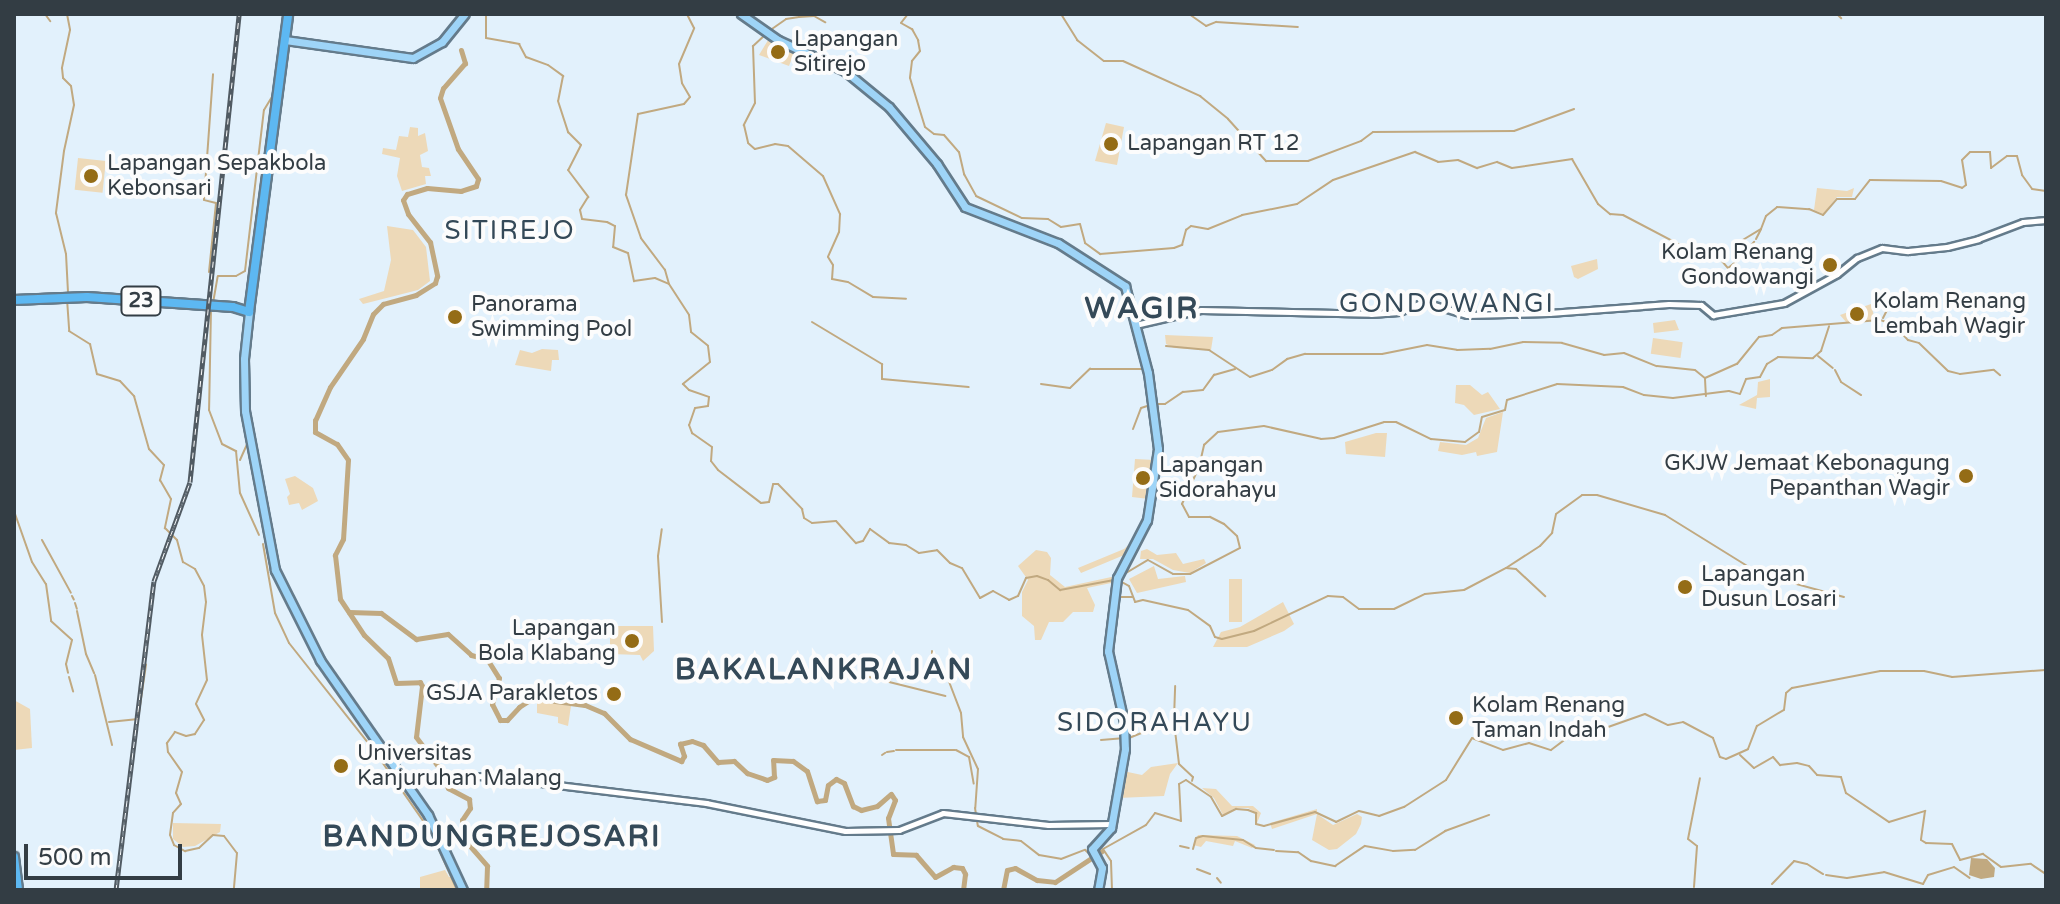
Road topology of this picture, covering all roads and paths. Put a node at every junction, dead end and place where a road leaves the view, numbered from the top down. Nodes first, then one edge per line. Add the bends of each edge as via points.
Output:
1 (288, 14) edge
2 (465, 14) edge
3 (741, 14) edge
4 (285, 40) junction
5 (2046, 220) edge
6 (14, 300) edge
7 (251, 302) junction
8 (233, 307) junction
9 (249, 312) junction
10 (1134, 325) junction
11 (406, 782) junction
12 (1112, 824) junction
13 (14, 857) edge
14 (18, 890) edge
15 (463, 890) edge
16 (1098, 890) edge

1 - 4 highway
2 - 4 main road via 442,42 413,58
3 - 10 main road via 778,40 845,71 889,107 965,207 1058,243 1124,284
4 - 7 highway
5 - 10 street via 2023,222 1947,247 1882,248 1778,305 1713,315 1701,305 1675,304 1467,315 1421,302 1399,312 1371,314 1205,310
6 - 8 highway, 23
7 - 8 highway, 23
7 - 9 highway
8 - 9 highway, 23
9 - 11 main road via 244,402 272,563 310,644
10 - 12 main road via 1158,449 1147,520 1117,580 1108,653 1126,745
11 - 12 street via 483,776 685,800 831,830 897,831 947,814 1048,825
11 - 15 main road via 437,829
12 - 16 main road via 1094,844 1102,870
13 - 14 highway

